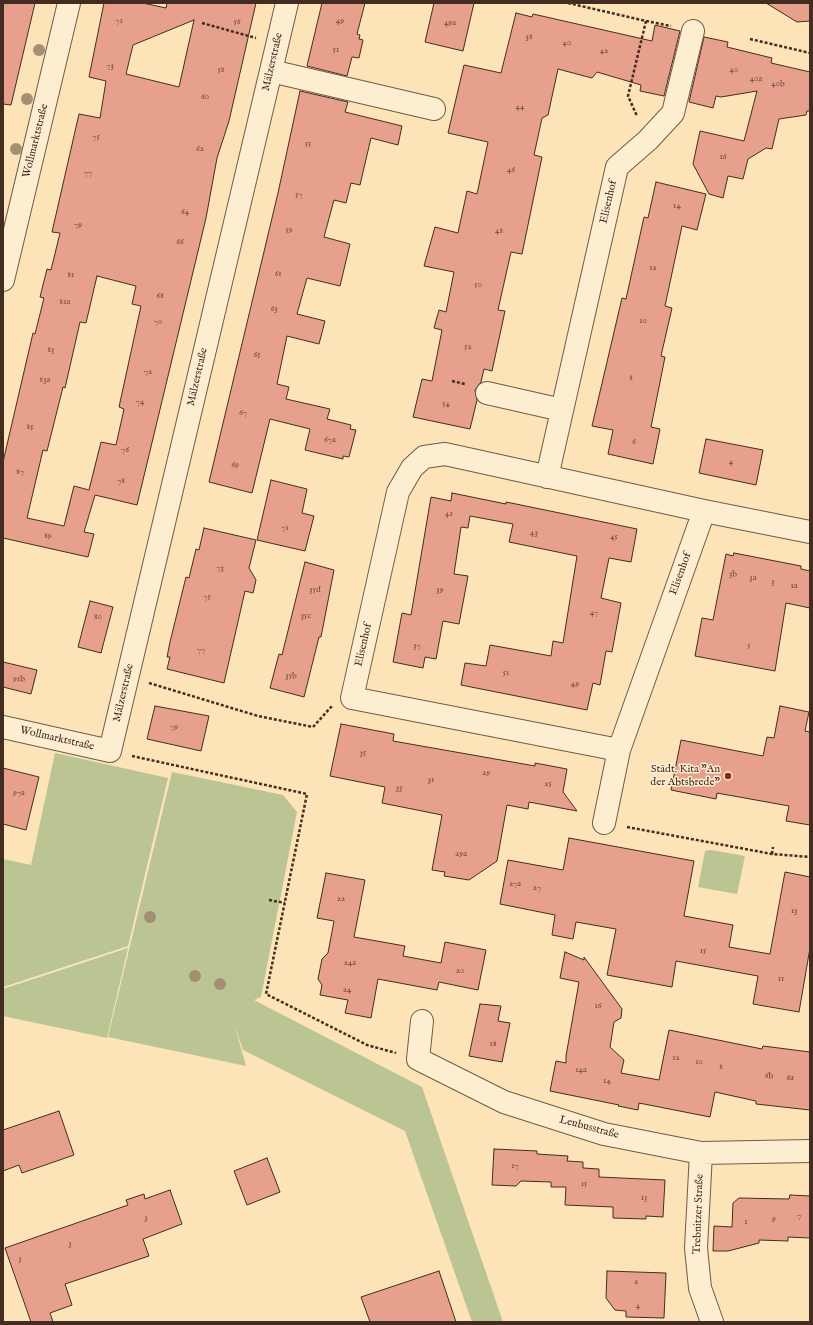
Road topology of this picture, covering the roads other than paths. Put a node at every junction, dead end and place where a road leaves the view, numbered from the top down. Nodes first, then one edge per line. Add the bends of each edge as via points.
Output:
1 (70, 3) edge
2 (287, 3) edge
3 (692, 31) dead end
4 (271, 71) junction
5 (434, 109) dead end
6 (3, 280) edge
7 (487, 393) dead end
8 (562, 410) junction
9 (547, 477) junction
10 (704, 511) junction
11 (810, 532) edge
12 (3, 727) edge
13 (619, 750) junction
14 (110, 751) joint
15 (604, 823) road end
16 (422, 1021) dead end
17 (810, 1151) edge
18 (701, 1152) junction
19 (712, 1322) edge

1 - 6 street, Wollmarktstraße
2 - 4 street, Mälzerstraße
3 - 8 street, Elisenhof via 673,113 617,168
4 - 5 street
4 - 14 street, Mälzerstraße
7 - 8 street
8 - 9 street, Elisenhof
9 - 10 street, Elisenhof
9 - 13 street, Elisenhof via 445,454 424,457 412,468 398,492 352,698
10 - 11 street, Elisenhof
10 - 13 street, Elisenhof
12 - 14 street, Wollmarktstraße
13 - 15 street, Elisenhof
16 - 18 street, Leubusstraße via 418,1059 504,1102 604,1134
17 - 18 street, Leubusstraße
18 - 19 street, Trebnitzer Straße via 696,1248 700,1288

